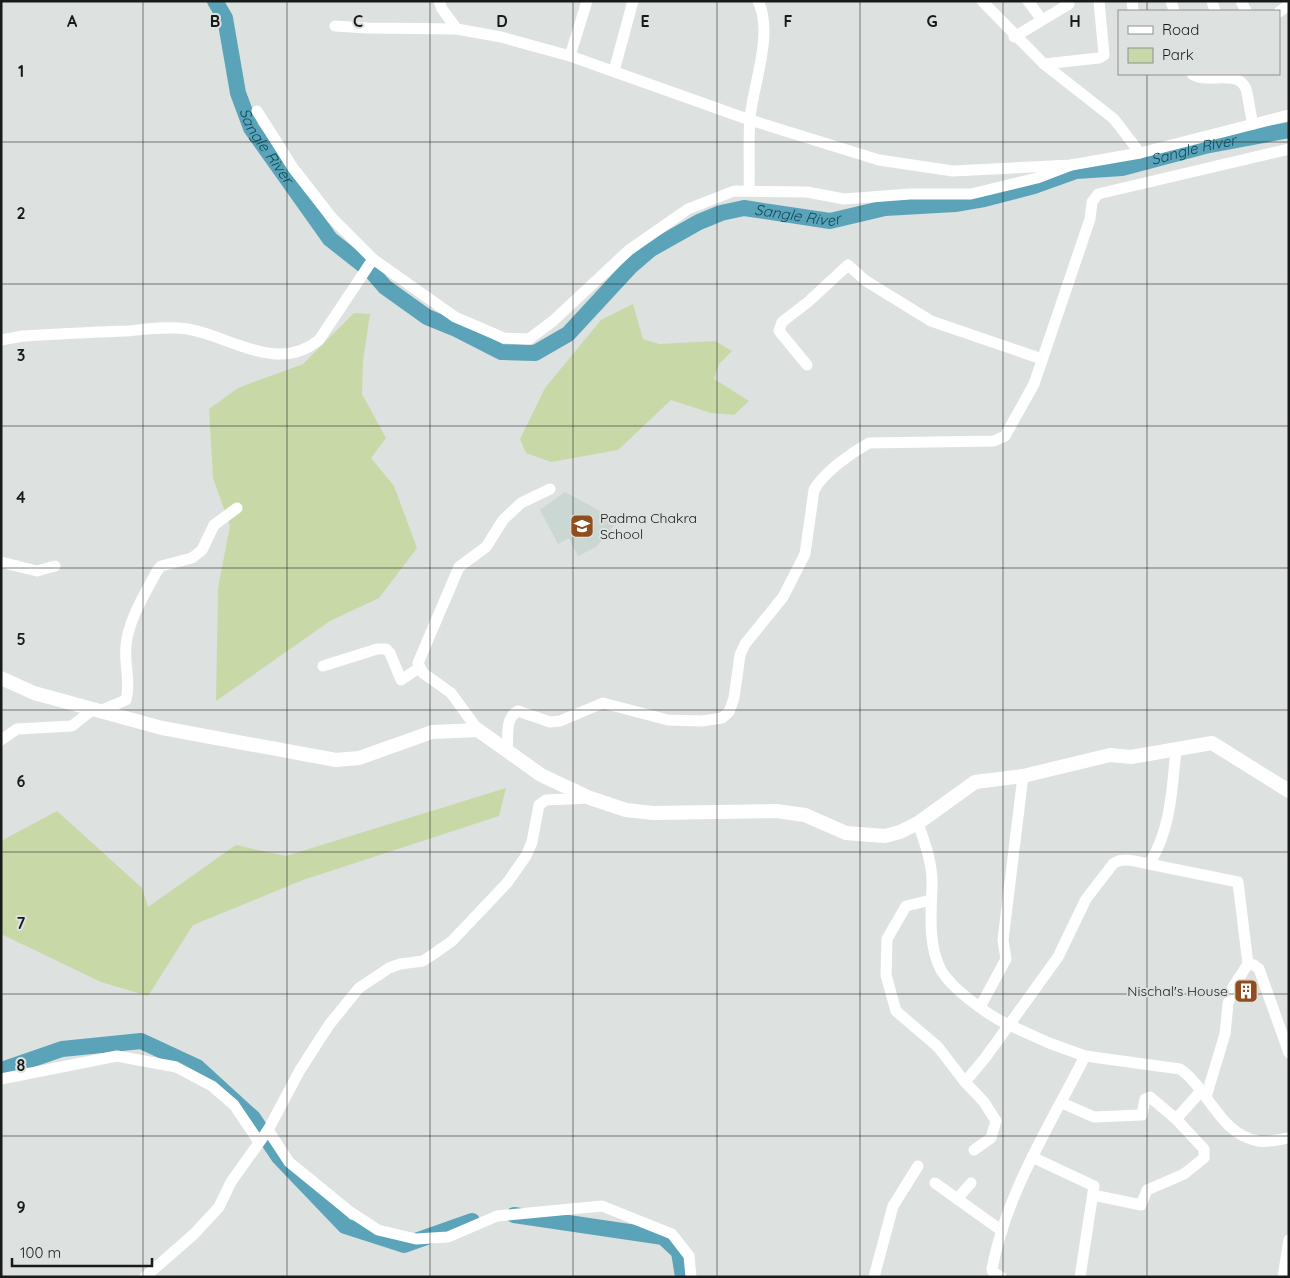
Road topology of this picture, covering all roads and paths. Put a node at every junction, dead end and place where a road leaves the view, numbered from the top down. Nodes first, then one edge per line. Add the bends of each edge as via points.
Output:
1 (439, 1) edge
2 (587, 1) edge
3 (633, 1) edge
4 (758, 1) edge
5 (1028, 1) edge
6 (1099, 1) edge
7 (983, 2) edge
8 (1069, 4) dead end
9 (1042, 20) junction
10 (335, 26) dead end
11 (457, 29) junction
12 (1014, 37) junction
13 (570, 56) junction
14 (1044, 64) junction
15 (614, 71) junction
16 (1195, 75) edge
17 (1238, 76) edge
18 (256, 111) dead end
19 (1289, 115) edge
20 (750, 120) junction
21 (1253, 124) junction
22 (1289, 149) edge
23 (1140, 153) junction
24 (1071, 165) junction
25 (749, 191) junction
26 (374, 259) junction
27 (1, 340) edge
28 (1042, 359) junction
29 (807, 365) dead end
30 (550, 490) dead end
31 (237, 508) dead end
32 (1, 562) edge
33 (55, 566) dead end
34 (323, 666) dead end
35 (420, 668) junction
36 (1, 678) edge
37 (96, 711) junction
38 (478, 730) junction
39 (1, 740) edge
40 (1176, 750) junction
41 (507, 752) junction
42 (1023, 776) junction
43 (1289, 790) edge
44 (590, 798) junction
45 (918, 823) junction
46 (1149, 864) junction
47 (930, 900) junction
48 (1248, 964) junction
49 (980, 1007) junction
50 (1009, 1025) junction
51 (1289, 1053) edge
52 (1085, 1056) junction
53 (1, 1079) edge
54 (964, 1082) junction
55 (1204, 1094) junction
56 (1062, 1103) junction
57 (1176, 1119) junction
58 (263, 1136) junction
59 (1289, 1138) edge
60 (974, 1150) dead end
61 (1032, 1157) junction
62 (918, 1166) dead end
63 (934, 1183) dead end
64 (971, 1183) dead end
65 (1093, 1195) junction
66 (957, 1199) junction
67 (1002, 1231) junction
68 (1289, 1240) edge
69 (145, 1277) edge
70 (691, 1277) edge
71 (874, 1277) edge
72 (1001, 1277) edge
73 (1080, 1277) edge
74 (1283, 1277) edge

1 - 11 street
2 - 13 street
3 - 15 street
4 - 20 street via 763,23 762,41
5 - 9 street
6 - 14 street via 1104,55
7 - 12 street
8 - 9 street
9 - 12 street
10 - 11 street
11 - 13 street
12 - 14 street
13 - 15 street
14 - 23 street via 1114,119
15 - 20 street
16 - 17 street via 1206,79
17 - 21 street via 1245,87
18 - 26 street via 332,218
19 - 21 street
20 - 24 street via 879,160 953,171
20 - 25 street
21 - 23 street
22 - 28 street via 1098,194 1092,202 1090,219
23 - 24 street
24 - 25 street via 1038,178 971,194 844,199 807,192
25 - 26 street via 734,191 688,209 629,250 553,321 529,339 504,338 455,317
26 - 27 street via 318,340 311,347 292,354 276,356 188,329 23,336
28 - 29 street via 931,321 866,281 848,265 782,322 779,331
28 - 41 street via 1034,384 1000,440 870,443 852,452 819,481 814,490 809,537 802,562 783,597 745,644 740,655 734,698 729,712 722,718 668,720 603,703 550,722 518,711 508,723
30 - 35 street via 521,503 503,520 486,547 459,567 421,655
31 - 37 street via 214,526 202,550 192,558 161,566 157,571 128,632 126,700
32 - 33 street via 37,571
34 - 35 street via 386,649 401,680
35 - 38 street via 451,693
36 - 37 street via 34,693
37 - 38 street via 162,728 336,760 359,758 432,732
37 - 39 street via 72,726 27,727 17,729
38 - 41 street
40 - 42 street via 1131,757 1110,755
40 - 43 street via 1212,743
40 - 46 street via 1170,813 1159,849
41 - 44 street via 541,775
42 - 45 street via 975,782
42 - 49 street via 1003,940 1006,958
44 - 45 street via 626,810 653,813 776,810 805,815 846,833 885,836
44 - 58 street via 546,800 539,805 526,856 507,883 467,926 452,941 422,961 389,968 359,988 329,1025
45 - 47 street via 927,848 932,886
46 - 48 street via 1238,882
46 - 50 street via 1125,860 1113,864 1086,899 1058,957
47 - 49 street via 935,955 941,971
47 - 54 street via 906,906 887,939 886,974 896,1012 938,1047
48 - 51 street via 1259,969
48 - 55 street via 1233,987 1225,1034
49 - 50 street via 989,1016
50 - 52 street
50 - 54 street
52 - 55 street via 1180,1069 1192,1077
52 - 56 street
53 - 58 street via 117,1056 168,1065 212,1086
54 - 60 street via 984,1102 996,1121 991,1138
55 - 57 street
55 - 59 street via 1226,1123 1239,1133 1258,1141
56 - 57 street via 1094,1117 1142,1115 1145,1099 1150,1098
56 - 61 street
57 - 65 street via 1204,1149 1204,1158 1194,1168 1148,1190 1141,1205
58 - 69 street via 231,1182 219,1207
58 - 70 street via 289,1162 349,1211 378,1230 416,1239 448,1237 497,1216 602,1206 672,1234 689,1256
61 - 65 street via 1094,1186
61 - 67 street
62 - 71 street via 893,1206
63 - 66 street
64 - 66 street
65 - 73 street
66 - 67 street
67 - 72 street via 992,1269
68 - 74 street

